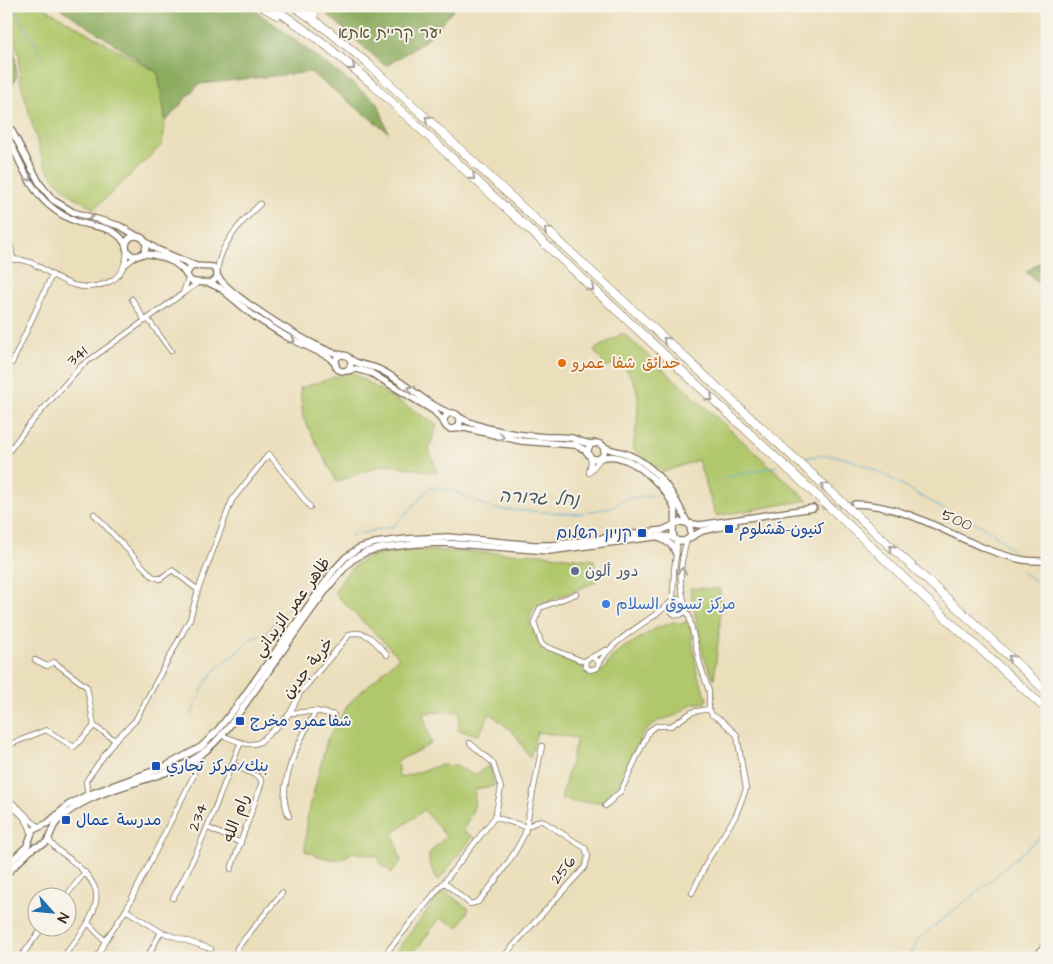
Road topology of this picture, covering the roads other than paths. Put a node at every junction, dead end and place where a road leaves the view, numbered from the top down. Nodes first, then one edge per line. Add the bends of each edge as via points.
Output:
1 (261, 6) edge
2 (271, 6) edge
3 (294, 6) edge
4 (304, 6) edge
5 (340, 56) junction
6 (380, 75) junction
7 (6, 120) edge
8 (6, 134) edge
9 (260, 204) dead end
10 (137, 236) junction
11 (6, 240) edge
12 (146, 242) junction
13 (127, 248) junction
14 (140, 255) junction
15 (221, 256) junction
16 (13, 259) junction
17 (6, 261) edge
18 (124, 266) junction
19 (196, 266) junction
20 (208, 267) junction
21 (217, 274) junction
22 (52, 275) junction
23 (187, 277) junction
24 (199, 282) junction
25 (209, 283) junction
26 (182, 294) junction
27 (132, 299) dead end
28 (146, 320) junction
29 (171, 351) dead end
30 (343, 355) junction
31 (350, 359) junction
32 (12, 363) dead end
33 (336, 365) junction
34 (346, 371) junction
35 (455, 414) junction
36 (444, 423) junction
37 (454, 429) junction
38 (594, 444) junction
39 (602, 445) junction
40 (6, 455) edge
41 (589, 455) junction
42 (601, 458) junction
43 (855, 504) tunnel mouth
44 (310, 507) dead end
45 (813, 508) tunnel mouth
46 (94, 514) dead end
47 (775, 514) junction
48 (688, 524) junction
49 (674, 526) junction
50 (655, 537) junction
51 (675, 538) junction
52 (689, 538) junction
53 (676, 554) junction
54 (1047, 561) edge
55 (198, 590) junction
56 (576, 594) dead end
57 (672, 601) junction
58 (684, 602) junction
59 (685, 609) junction
60 (672, 613) junction
61 (652, 618) junction
62 (610, 648) junction
63 (387, 655) dead end
64 (592, 657) junction
65 (35, 660) dead end
66 (585, 662) junction
67 (598, 664) junction
68 (1047, 692) edge
69 (709, 709) junction
70 (1047, 710) edge
71 (316, 711) junction
72 (290, 712) junction
73 (334, 716) dead end
74 (94, 726) junction
75 (221, 735) junction
76 (116, 740) junction
77 (241, 742) junction
78 (470, 743) dead end
79 (6, 746) edge
80 (542, 746) dead end
81 (195, 758) junction
82 (232, 764) junction
83 (88, 798) junction
84 (6, 799) edge
85 (6, 804) edge
86 (605, 806) dead end
87 (289, 816) dead end
88 (494, 817) junction
89 (40, 827) junction
90 (526, 827) junction
91 (208, 828) junction
92 (31, 835) junction
93 (49, 837) junction
94 (241, 843) junction
95 (40, 845) junction
96 (60, 852) junction
97 (6, 866) edge
98 (231, 869) dead end
99 (85, 872) junction
100 (6, 874) edge
101 (444, 882) junction
102 (74, 886) edge
103 (282, 893) dead end
104 (692, 893) dead end
105 (173, 898) dead end
106 (126, 910) junction
107 (88, 923) junction
108 (161, 932) junction
109 (36, 936) edge
110 (105, 941) junction
111 (1047, 943) edge
112 (211, 948) dead end
113 (20, 958) edge
114 (62, 958) edge
115 (97, 958) edge
116 (147, 958) edge
117 (235, 958) edge
118 (382, 958) edge
119 (502, 958) edge
120 (1037, 958) edge

1 - 5 highway
2 - 5 highway
3 - 6 highway
4 - 6 highway
5 -> 70 highway
68 -> 6 highway
10 -> 7 main road via 120,226 73,212 53,200 40,184
8 -> 13 main road via 43,200 71,220 114,231
9 - 15 street via 235,230
10 - 12 main road
10 - 13 main road via 131,237
11 - 16 street
12 - 14 main road
12 - 19 main road
13 - 14 main road via 132,255
13 - 18 street
14 - 18 street
14 - 23 main road via 156,255 179,266
15 - 20 street
15 - 21 street
16 - 17 street
16 - 22 street via 34,264
18 - 22 street via 112,281 101,286 83,288
19 - 20 main road
19 - 23 main road via 190,268
20 - 21 main road via 213,267
21 - 25 main road
21 - 30 main road via 224,284 273,320 335,354
22 - 32 street
23 - 24 main road via 192,282
23 - 26 street
24 - 25 main road
24 - 26 street, 341
25 -> 33 main road via 223,290 256,317
26 - 28 street, 341
27 - 28 street
28 - 29 street
28 - 40 street, 341 via 81,366
30 - 31 main road
30 - 33 main road via 337,358
31 - 34 main road via 351,365
35 -> 31 main road via 441,409 382,371
33 - 34 main road
34 - 36 main road via 356,369 371,373 434,411
35 - 36 main road via 447,415
35 - 37 main road via 460,424
35 - 38 main road via 466,422 512,433 571,438
36 - 37 main road via 449,429
37 -> 41 main road via 465,428 532,443 575,445
38 - 39 main road
38 - 41 main road
39 - 42 main road
39 - 48 main road via 636,458 659,476
41 - 42 main road via 593,459
41 - 42 street via 588,473
42 - 49 main road via 623,458 655,480 675,510
43 - 54 main road, 500 via 892,508 1002,554 1024,560
44 - 55 street via 269,454 232,500
45 - 47 main road
46 - 55 street via 152,576 160,578 172,570
47 - 48 main road
47 - 52 main road via 702,531
48 - 49 main road via 680,522
48 - 52 main road via 692,532
49 - 51 main road
49 - 83 main road, ظاهر عمر الزيداني via 553,545 427,537 359,548 334,570 236,707 201,747 164,767
50 - 51 main road, ظاهر عمر الزيداني
50 - 53 main road via 669,542
50 - 75 main road, ظاهر عمر الزيداني via 555,550 434,542 366,552 352,560 338,575
51 - 52 main road via 681,542
51 - 53 street
58 -> 52 street via 681,575 683,553
53 - 57 street
55 - 76 street via 190,619 134,721
56 - 66 street via 540,608 534,622 542,645
57 - 58 street via 679,599
57 - 60 street
57 - 61 street
58 - 59 street
59 - 60 street via 680,614
59 - 69 street via 709,691
60 - 61 street
61 - 62 street
62 - 64 street
62 - 67 street
63 - 72 street, خربة جدين via 365,634 350,634 300,694
64 - 66 street
64 - 67 street
65 - 74 street via 47,666 54,662 87,687
66 - 67 street via 590,670 597,668
69 - 86 street via 692,712 671,726 656,726 649,731 621,791
69 - 104 street via 737,735 746,789 736,815
71 - 72 street
71 - 73 street
71 - 87 street via 289,770 284,793 284,807
72 - 77 street, خربة جدين via 260,742
74 - 76 street
74 - 79 street via 74,747 46,730
75 - 77 street, خربة جدين
75 - 81 main road, ظاهر عمر الزيداني
76 - 83 street via 86,781
77 - 82 street, 234
78 - 88 street via 493,763 500,788
80 - 90 street
81 - 83 main road, ظاهر عمر الزيداني via 171,770
81 - 106 street via 194,775
82 - 91 street, 234
82 - 94 street, رام الله via 259,777 262,782
83 - 89 main road, ظاهر عمر الزيداني via 68,805
83 - 93 main road, ظاهر عمر الزيداني via 62,817
84 - 89 street
85 - 92 street via 26,821
88 - 90 street, 256
88 - 101 street
89 - 92 main road
89 - 93 main road via 46,829
90 - 101 street via 520,844 478,902 470,904
90 - 119 street, 256 via 541,820 586,848 588,856 585,867
91 - 94 street
91 - 105 street, 234 via 190,870
92 - 95 main road via 33,842
92 - 97 main road via 27,846
93 - 95 main road
93 - 96 street
94 - 98 street, رام الله
95 - 96 street
95 - 100 main road via 30,850
96 - 99 street
99 - 102 street
99 - 107 street via 95,888 96,901
101 - 118 street
103 - 117 street via 237,948
106 - 108 street
106 - 110 street
107 - 110 street
107 - 114 street
108 - 112 street
108 - 116 street
109 - 113 street
110 - 115 street
111 - 120 main road

